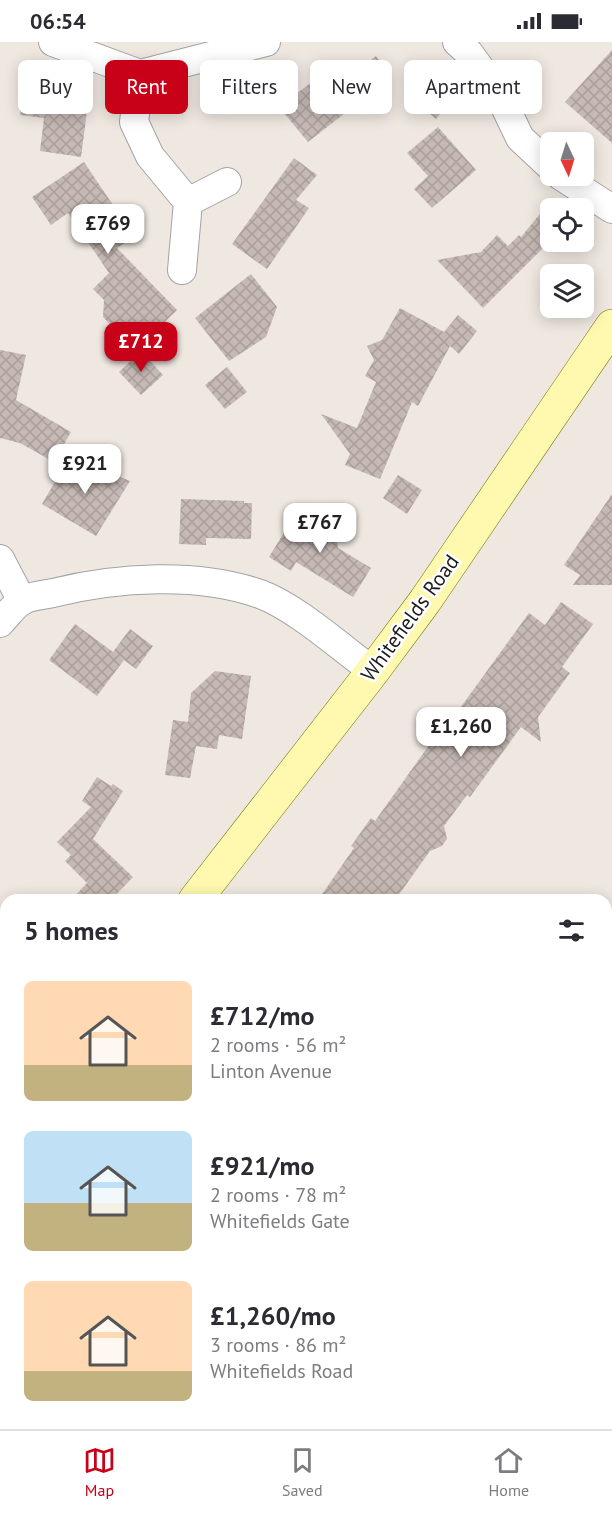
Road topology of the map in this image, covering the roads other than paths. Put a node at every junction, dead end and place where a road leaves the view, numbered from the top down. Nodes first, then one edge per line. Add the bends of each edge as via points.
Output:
1 (52, 42) edge
2 (266, 42) edge
3 (457, 42) edge
4 (105, 61) edge
5 (188, 62) edge
6 (135, 114) edge
7 (540, 157) edge
8 (227, 182) dead end
9 (576, 186) edge
10 (188, 202) junction
11 (612, 209) edge
12 (182, 270) dead end
13 (612, 326) edge
14 (0, 559) edge
15 (22, 601) junction
16 (0, 623) edge
17 (373, 671) junction
18 (200, 894) edge

1 - 4 street
2 - 5 street
3 - 7 street via 469,52 499,94 520,138
6 - 10 street via 134,122 150,156
8 - 10 street
9 - 11 street
10 - 12 street
13 - 17 street, Whitefields Road
14 - 15 street
15 - 16 street
15 - 17 street via 119,582 171,580 217,584 261,594 290,609
17 - 18 street, Whitefields Road

